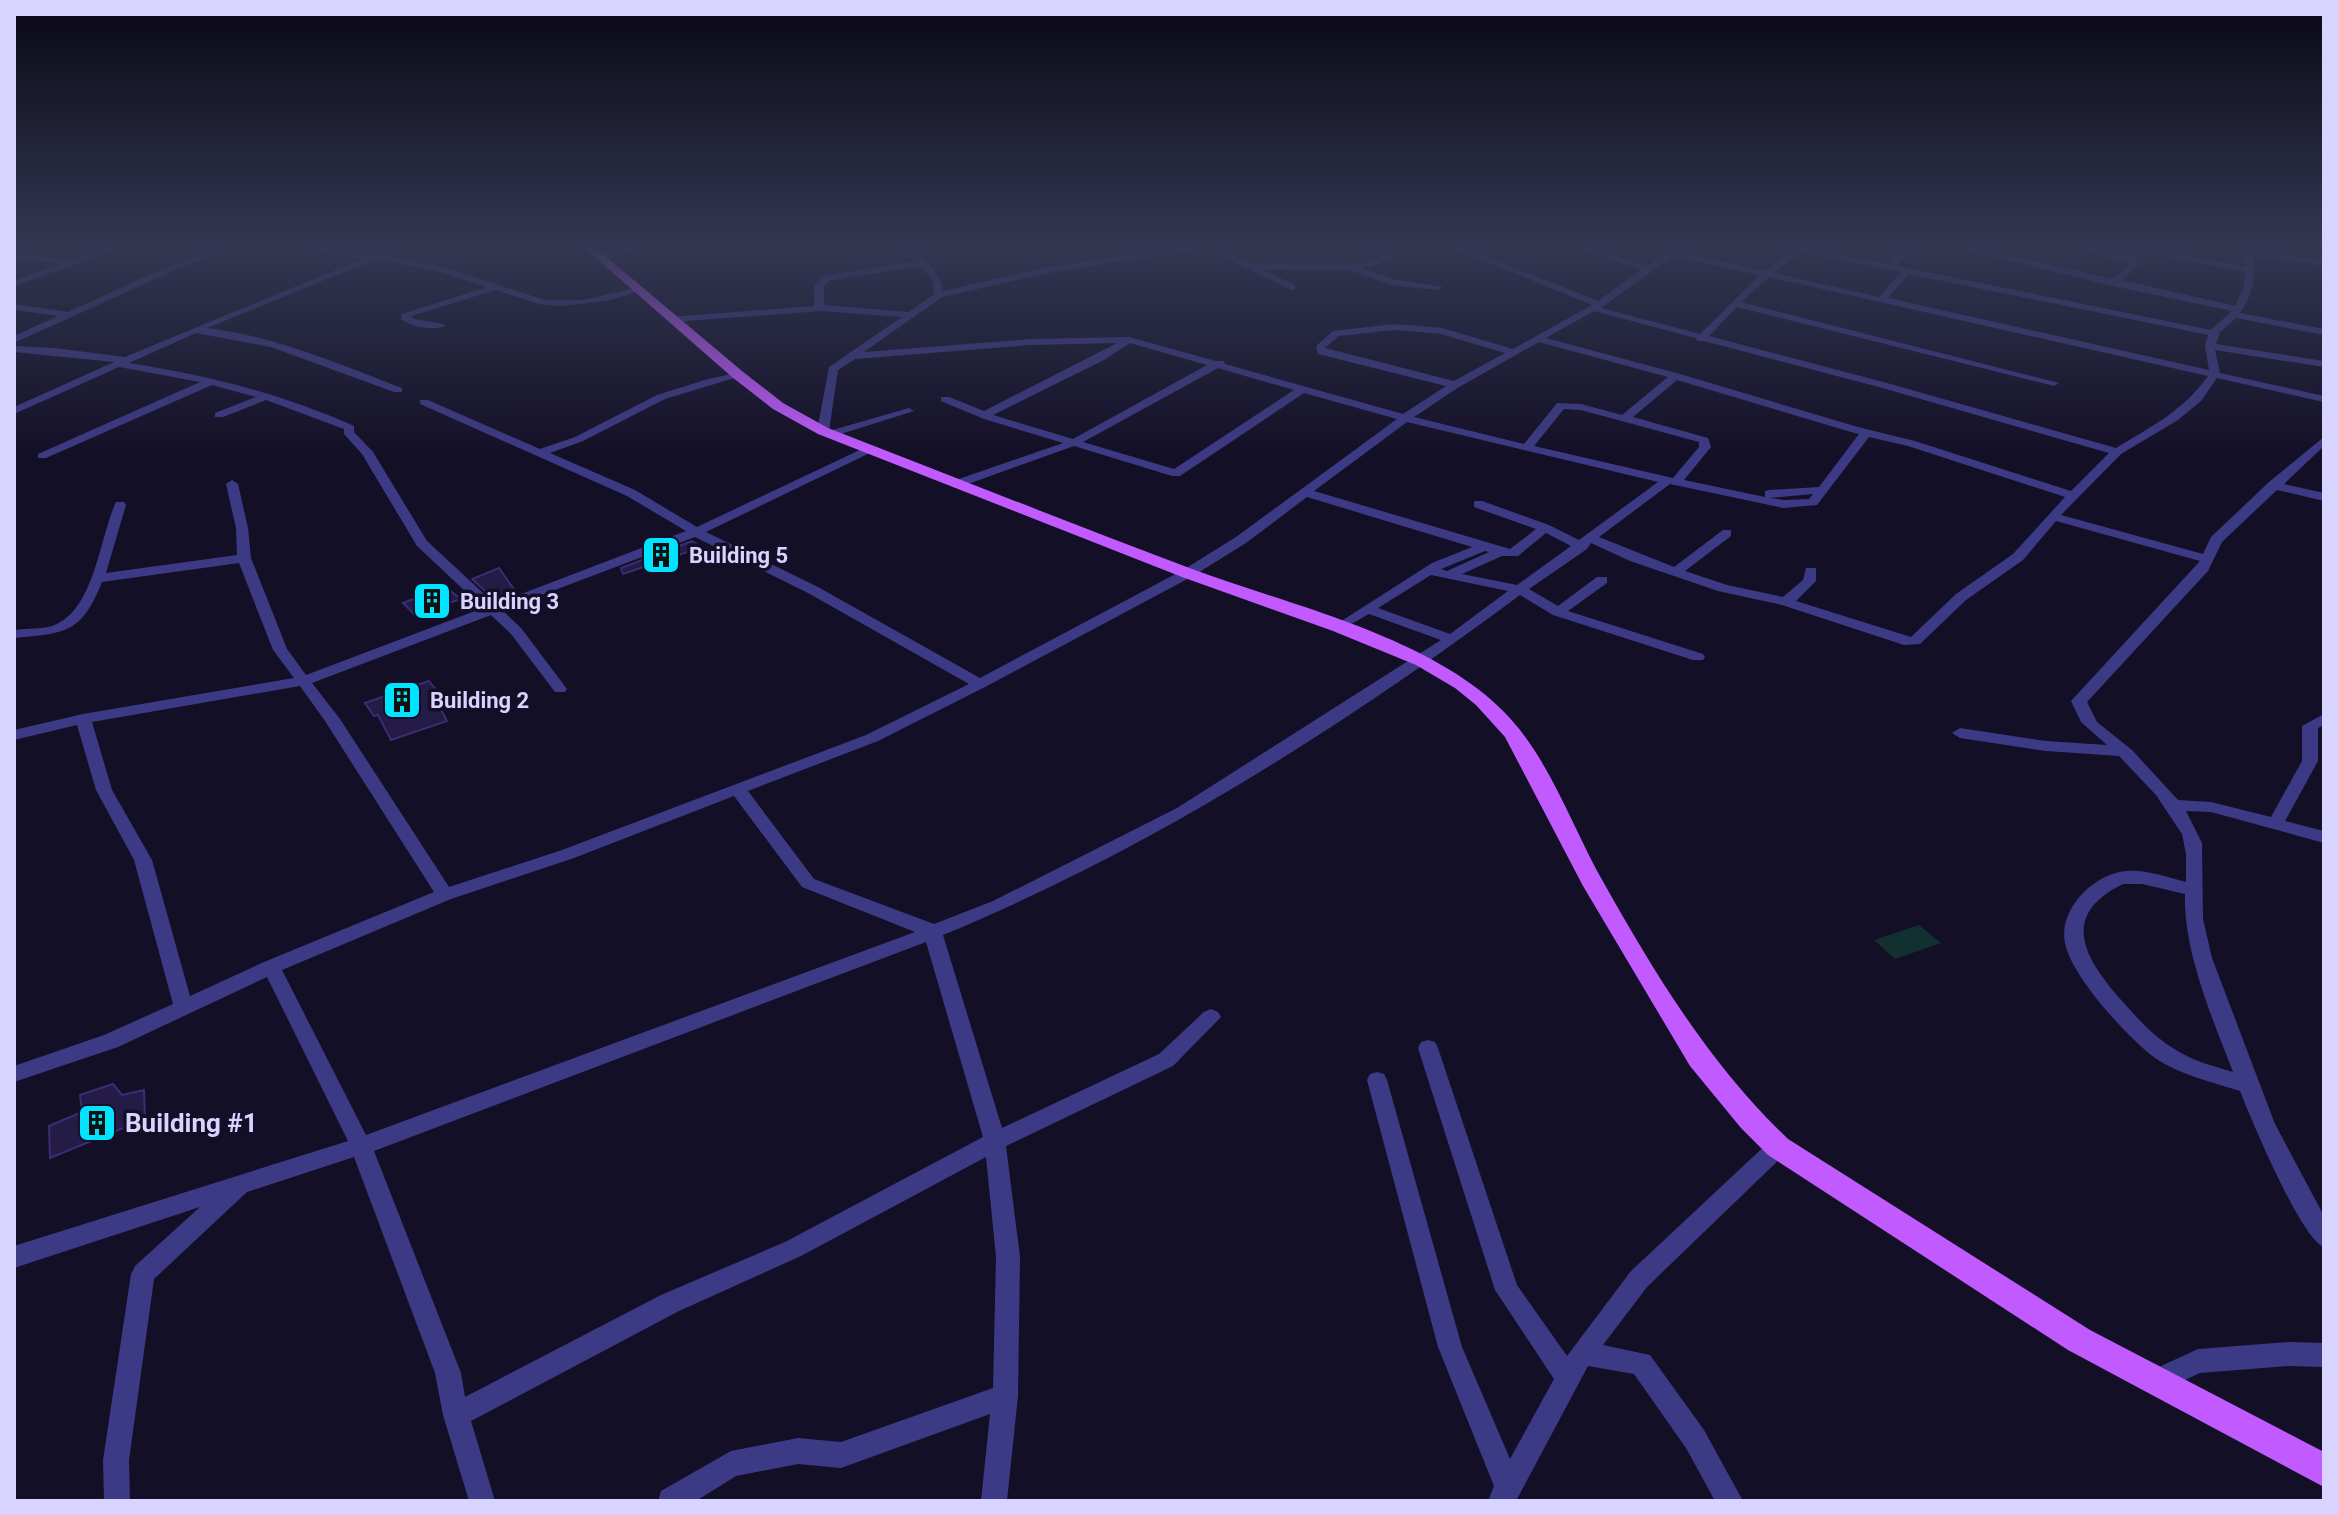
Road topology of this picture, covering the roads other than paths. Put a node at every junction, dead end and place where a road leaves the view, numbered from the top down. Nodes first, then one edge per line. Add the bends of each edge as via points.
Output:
1 (70, 315) edge
2 (232, 315) edge
3 (407, 315) edge
4 (668, 315) edge
5 (736, 315) edge
6 (910, 315) edge
7 (1582, 315) edge
8 (1621, 315) edge
9 (1726, 315) edge
10 (1781, 315) edge
11 (1952, 315) edge
12 (2124, 315) edge
13 (2233, 315) edge
14 (2248, 315) edge
15 (673, 319) junction
16 (440, 326) dead end
17 (194, 330) junction
18 (2324, 332) edge
19 (2213, 333) junction
20 (1538, 339) junction
21 (1700, 339) junction
22 (14, 340) edge
23 (1129, 340) junction
24 (2210, 346) junction
25 (14, 349) edge
26 (1512, 352) junction
27 (849, 356) junction
28 (122, 362) junction
29 (1220, 363) junction
30 (2324, 364) edge
31 (737, 374) junction
32 (2215, 374) junction
33 (1676, 376) junction
34 (212, 381) junction
35 (2054, 383) dead end
36 (1455, 385) junction
37 (398, 390) dead end
38 (1301, 390) junction
39 (264, 397) junction
40 (945, 399) dead end
41 (2324, 399) edge
42 (424, 402) dead end
43 (14, 411) edge
44 (909, 411) dead end
45 (219, 415) dead end
46 (985, 415) junction
47 (1405, 418) junction
48 (1624, 419) junction
49 (827, 433) junction
50 (1866, 433) junction
51 (2323, 442) edge
52 (1073, 443) junction
53 (1530, 444) junction
54 (868, 450) junction
55 (2117, 452) junction
56 (552, 453) junction
57 (42, 456) dead end
58 (1671, 482) junction
59 (232, 484) dead end
60 (957, 484) junction
61 (2273, 485) junction
62 (1307, 493) junction
63 (2074, 496) junction
64 (2324, 497) edge
65 (1478, 504) dead end
66 (120, 505) dead end
67 (2053, 516) junction
68 (1545, 528) junction
69 (696, 532) junction
70 (1727, 533) dead end
71 (1587, 542) junction
72 (1487, 546) junction
73 (1502, 551) junction
74 (244, 558) junction
75 (2205, 564) junction
76 (1678, 570) junction
77 (1430, 571) junction
78 (1811, 571) dead end
79 (1188, 573) junction
80 (1446, 576) junction
81 (99, 578) junction
82 (1602, 580) dead end
83 (1521, 590) junction
84 (1786, 602) junction
85 (491, 608) junction
86 (1367, 609) junction
87 (1558, 612) junction
88 (1339, 627) junction
89 (14, 634) edge
90 (1452, 639) junction
91 (1698, 657) dead end
92 (1422, 661) junction
93 (304, 681) junction
94 (980, 684) junction
95 (560, 689) dead end
96 (83, 719) junction
97 (2324, 719) edge
98 (1960, 733) dead end
99 (14, 735) edge
100 (2125, 752) junction
101 (739, 791) junction
102 (2172, 805) junction
103 (2276, 823) junction
104 (2324, 837) edge
105 (2192, 890) junction
106 (445, 895) junction
107 (932, 931) junction
108 (271, 967) junction
109 (184, 1009) junction
110 (1211, 1017) dead end
111 (1428, 1048) dead end
112 (14, 1074) edge
113 (1377, 1080) dead end
114 (2246, 1085) junction
115 (995, 1141) junction
116 (361, 1146) junction
117 (1778, 1147) junction
118 (242, 1183) junction
119 (2324, 1237) edge
120 (14, 1257) edge
121 (1582, 1353) junction
122 (2324, 1355) edge
123 (1568, 1378) junction
124 (2155, 1382) junction
125 (1005, 1396) junction
126 (456, 1415) junction
127 (2324, 1470) edge
128 (1504, 1494) edge
129 (117, 1501) edge
130 (482, 1501) edge
131 (671, 1501) edge
132 (994, 1501) edge
133 (1730, 1501) edge

1 - 22 street
2 - 17 street
3 - 16 street via 411,322
4 - 15 main road
5 - 15 street
6 - 27 street
7 - 20 street
8 - 21 street
9 - 21 street
10 - 35 street
11 - 32 street
12 - 19 street
13 - 19 street
14 - 18 street
15 - 31 main road
17 - 28 street
17 - 37 street via 237,334
19 - 24 street
20 - 26 street
20 - 33 street
21 - 55 street
23 - 27 street
23 - 29 street
23 - 46 street
24 - 30 street
24 - 32 street
25 - 28 street
26 - 36 street
26 - 36 street via 1442,331 1394,327 1336,333 1320,348
27 - 49 street via 833,369
28 - 34 street
28 - 43 street
29 - 38 street
29 - 52 street
31 - 49 main road via 778,406
31 - 56 street via 637,407
32 - 41 street
32 - 55 street via 2174,418
33 - 48 street
33 - 50 street
34 - 39 street
34 - 57 street
36 - 47 street
38 - 47 street
38 - 52 street via 1176,473
39 - 45 street
39 - 85 street via 315,412 349,430 422,543
40 - 46 street
42 - 56 street
44 - 49 street
46 - 52 street
47 - 53 street
47 - 62 street
48 - 53 street via 1561,405
48 - 58 street via 1706,443
49 - 54 main road
50 - 58 street via 1823,490 1769,498
50 - 63 street
51 - 61 street
52 - 60 street
53 - 58 street
54 - 60 main road
54 - 69 street
55 - 63 street
56 - 69 street
58 - 71 street
59 - 74 street
60 - 79 main road
61 - 64 street
61 - 75 street via 2216,540
62 - 72 street
62 - 79 street
63 - 67 street
65 - 68 street
66 - 81 street
67 - 75 street
67 - 84 street via 2018,557 1961,597 1915,641
68 - 71 street
68 - 73 street via 1513,553
69 - 85 street
69 - 94 street via 813,590
70 - 76 street
71 - 76 street
71 - 83 street
72 - 73 street
72 - 77 street
73 - 80 street
74 - 81 street
74 - 93 street via 280,650
75 - 100 street via 2079,701 2088,723
76 - 84 street via 1723,588
77 - 80 street
77 - 86 street
78 - 84 street via 1809,581
79 - 88 main road
79 - 94 street
80 - 83 street
81 - 89 street via 64,626
82 - 87 street
83 - 87 street
83 - 90 street
85 - 93 street
85 - 95 street via 516,631
86 - 88 street
86 - 90 street
87 - 91 street
88 - 92 main road
90 - 92 street
92 - 107 street via 1183,812 999,905
92 - 117 main road via 1462,684 1513,734 1594,886 1699,1059
93 - 96 street
93 - 106 street
94 - 101 street via 872,738
96 - 99 street
96 - 109 street via 104,790 143,860
97 - 103 street via 2310,726 2310,761
98 - 100 street
100 - 102 street
101 - 106 street
101 - 107 street via 808,883
102 - 103 street via 2211,807
102 - 105 street via 2192,836
103 - 104 street
105 - 114 street via 2195,931
105 - 114 street via 2143,879 2114,879 2086,900 2077,915 2075,947 2143,1038 2186,1064
106 - 108 street
107 - 115 street
107 - 116 street
108 - 109 street
108 - 116 street
109 - 112 street
110 - 115 street via 1166,1060
111 - 123 street via 1507,1290
113 - 128 street via 1450,1347
114 - 119 street
115 - 125 street via 1008,1257
115 - 126 street via 793,1249 670,1303
116 - 118 street
116 - 126 street via 448,1373
117 - 121 street via 1639,1279
117 - 124 main road via 2079,1340
118 - 120 street
118 - 129 street via 143,1274 116,1460
121 - 123 street
121 - 133 street via 1641,1363 1695,1439
122 - 124 street via 2198,1361
123 - 128 street
124 - 127 main road
125 - 131 street via 841,1455 798,1451 731,1464
125 - 132 street
126 - 130 street

